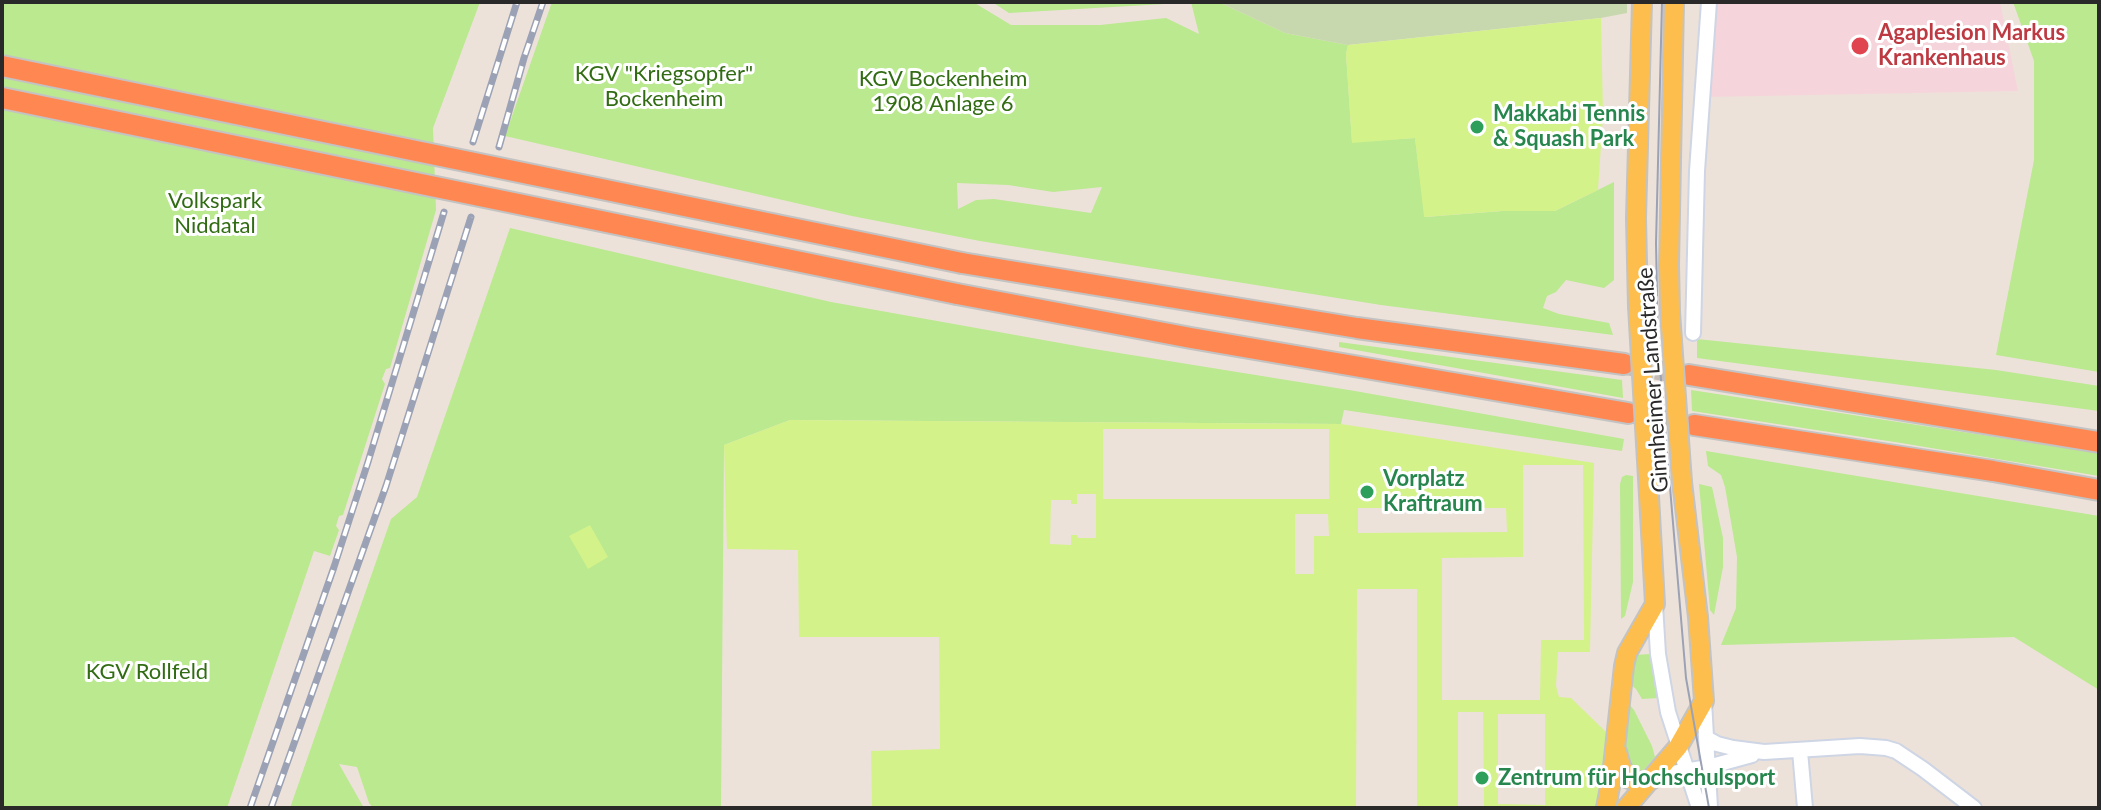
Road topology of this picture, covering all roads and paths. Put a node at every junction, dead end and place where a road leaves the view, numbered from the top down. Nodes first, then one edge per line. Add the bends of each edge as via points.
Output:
1 (1642, 2) edge
2 (1674, 2) edge
3 (1709, 2) edge
4 (2, 66) edge
5 (2, 98) edge
6 (1693, 333) dead end
7 (1624, 364) tunnel mouth
8 (1689, 375) tunnel mouth
9 (1628, 413) tunnel mouth
10 (1694, 425) tunnel mouth
11 (2099, 442) edge
12 (2099, 490) edge
13 (1655, 604) junction
14 (1704, 701) junction
15 (1706, 738) junction
16 (1678, 747) junction
17 (1616, 749) junction
18 (1800, 751) junction
19 (1764, 752) junction
20 (1708, 767) junction
21 (1686, 770) junction
22 (1651, 780) junction
23 (1606, 808) edge
24 (1626, 808) edge
25 (1699, 808) edge
26 (1710, 808) edge
27 (1805, 808) edge
28 (1974, 808) edge

1 - 13 main road, Ginnheimer Landstraße, bridge via 1636,233
2 - 14 main road, Ginnheimer Landstraße, bridge via 1670,312
3 - 6 street
4 - 7 highway, bridge via 962,263 1357,328
5 - 9 highway, bridge via 957,294
8 - 11 highway
10 - 12 highway
13 - 16 street, Ginnheimer Landstraße via 1658,654
13 - 17 main road via 1627,653
14 - 15 street
14 - 16 main road
15 - 19 street
15 - 20 street
16 - 21 street, Ginnheimer Landstraße
16 - 22 main road
17 - 22 main road via 1627,778
17 - 23 main road
18 - 19 street
18 - 27 street
18 - 28 street via 1860,746 1896,751
19 - 20 street
20 - 21 street
20 - 26 street
21 - 22 street
21 - 25 street, Ginnheimer Landstraße
22 - 24 main road

